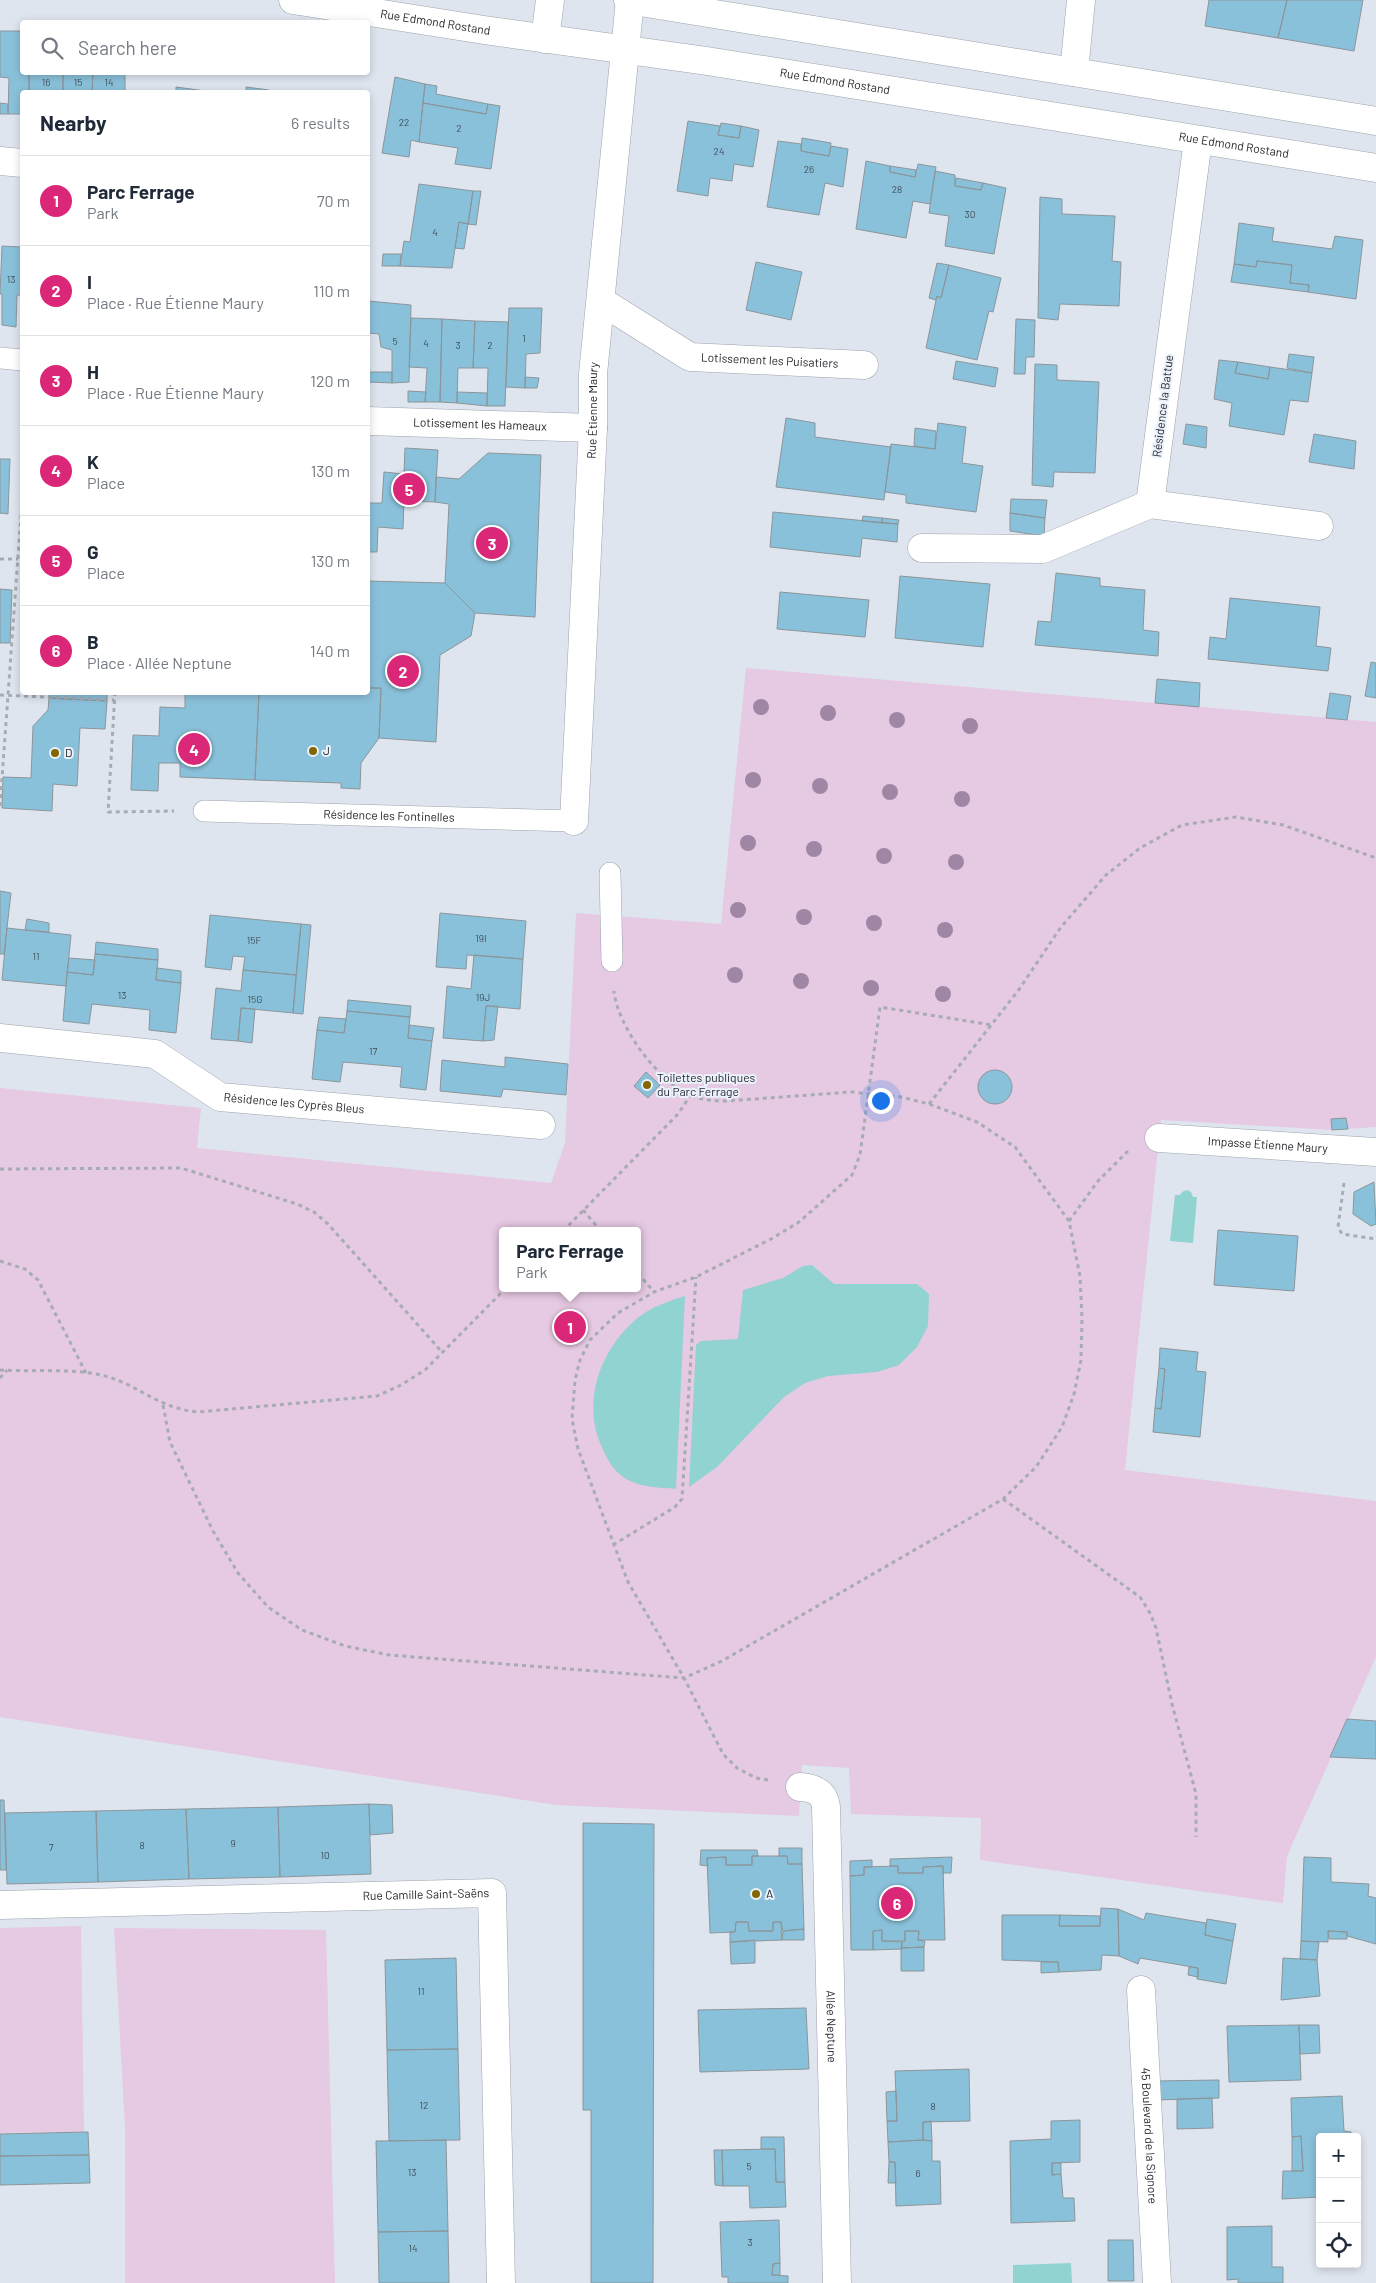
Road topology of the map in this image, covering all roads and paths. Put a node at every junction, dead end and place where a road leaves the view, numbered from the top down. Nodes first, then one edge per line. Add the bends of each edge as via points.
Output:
1 (293, 0) edge
2 (550, 0) edge
3 (629, 0) edge
4 (1081, 0) edge
5 (545, 39) junction
6 (624, 50) junction
7 (1074, 72) junction
8 (1376, 121) edge
9 (1198, 140) junction
10 (0, 161) edge
11 (20, 163) edge
12 (1376, 168) edge
13 (601, 301) junction
14 (0, 358) edge
15 (20, 360) edge
16 (864, 365) dead end
17 (370, 420) edge
18 (593, 428) junction
19 (1150, 504) junction
20 (1319, 526) dead end
21 (20, 530) edge
22 (922, 548) dead end
23 (0, 559) edge
24 (18, 559) junction
25 (0, 695) edge
26 (8, 695) junction
27 (115, 695) edge
28 (114, 700) junction
29 (0, 806) edge
30 (204, 811) joint
31 (574, 821) joint
32 (1376, 858) edge
33 (610, 873) dead end
34 (612, 961) joint
35 (992, 1025) junction
36 (0, 1038) edge
37 (869, 1093) junction
38 (690, 1096) junction
39 (929, 1104) junction
40 (540, 1125) dead end
41 (1151, 1137) joint
42 (1348, 1152) junction
43 (1376, 1152) edge
44 (0, 1169) edge
45 (583, 1210) junction
46 (1069, 1221) junction
47 (567, 1227) edge
48 (598, 1227) edge
49 (1376, 1239) edge
50 (0, 1261) edge
51 (641, 1277) edge
52 (696, 1277) junction
53 (502, 1292) edge
54 (654, 1292) junction
55 (442, 1352) junction
56 (0, 1370) edge
57 (7, 1370) junction
58 (86, 1373) junction
59 (0, 1378) edge
60 (163, 1405) junction
61 (1003, 1499) junction
62 (613, 1545) junction
63 (684, 1678) junction
64 (800, 1787) joint
65 (1196, 1837) dead end
66 (0, 1905) edge
67 (1141, 1990) dead end
68 (501, 2283) edge
69 (837, 2283) edge
70 (1157, 2283) edge

1 - 5 street, Rue Edmond Rostand
2 - 5 street
3 - 6 street, Rue Étienne Maury
3 - 7 street
4 - 7 street
5 - 6 street, Rue Edmond Rostand
6 - 9 street, Rue Edmond Rostand via 717,62
6 - 13 street, Rue Étienne Maury
7 - 8 street
9 - 12 street, Rue Edmond Rostand
9 - 19 street, Résidence la Battue
10 - 11 street
13 - 16 street, Lotissement les Puisatiers via 690,357
13 - 18 street, Rue Étienne Maury via 593,374
14 - 15 lane
17 - 18 street, Lotissement les Hameaux
18 - 31 street, Rue Étienne Maury
19 - 20 street
19 - 22 street via 1043,549
21 - 24 path
23 - 24 path
24 - 26 path
25 - 26 path
26 - 28 path
26 - 29 path
27 - 28 path
28 - 30 path via 108,812
30 - 31 lane, Résidence les Fontinelles
32 - 35 path via 1283,825 1236,817 1182,825 1140,848 1106,875 1060,927
33 - 34 lane
34 - 38 path via 615,997 623,1022 636,1045 671,1084
35 - 37 path via 880,1007
35 - 39 path
36 - 40 street, Résidence les Cyprès Bleus via 155,1054 220,1097
37 - 38 path via 726,1101
37 - 39 path
37 - 52 path via 860,1155 852,1175 799,1222
38 - 45 path via 678,1114
39 - 46 path via 977,1122 1015,1147
41 - 42 street, Impasse Étienne Maury
41 - 46 path via 1098,1181
42 - 43 street, Impasse Étienne Maury
42 - 49 path via 1338,1227 1342,1234
44 - 55 path via 181,1168 297,1204 328,1224
45 - 47 path
45 - 48 path
46 - 61 path via 1080,1276 1082,1310 1081,1360 1074,1394 1062,1427 1036,1467
50 - 58 path via 25,1269 38,1280
51 - 54 path
52 - 54 path
52 - 62 path via 682,1499 675,1507
53 - 55 path
54 - 62 path via 618,1313 590,1340 575,1380 572,1419 578,1449
55 - 60 path via 425,1370 377,1396 198,1412
56 - 57 path
57 - 58 path
57 - 59 path
58 - 60 path via 120,1382
60 - 63 path via 170,1442 213,1531 238,1573 268,1607 302,1630 345,1646 389,1655
61 - 63 path via 722,1661
61 - 65 path via 1140,1597 1150,1613 1196,1794
62 - 63 path via 628,1582
63 - 64 path via 723,1754 737,1768 756,1778
64 - 69 street, Allée Neptune via 820,1793 825,1798 826,1807
66 - 68 street, Rue Camille Saint-Saëns via 492,1893
67 - 70 street, 45 Boulevard de la Signore

